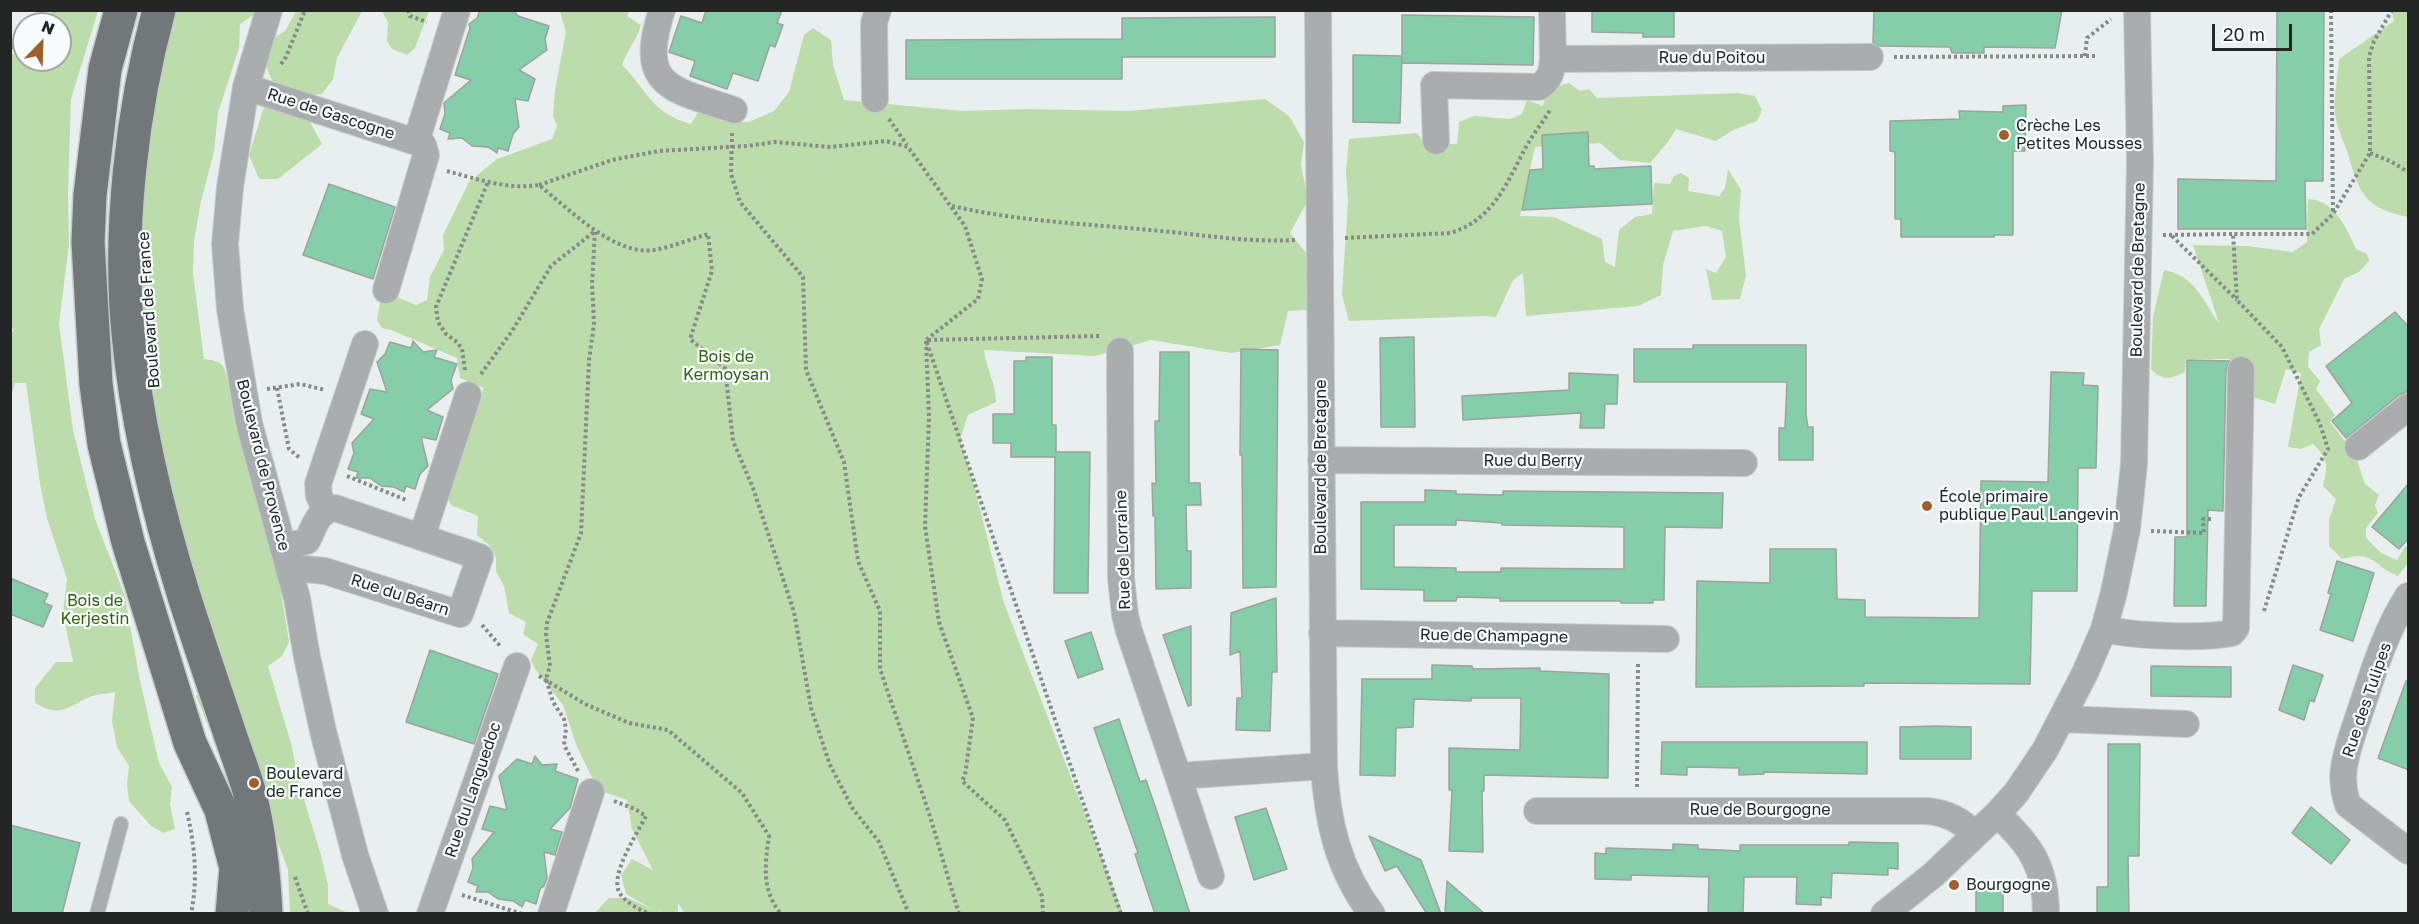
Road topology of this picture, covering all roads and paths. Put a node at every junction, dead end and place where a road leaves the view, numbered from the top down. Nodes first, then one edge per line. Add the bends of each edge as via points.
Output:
1 (121, 10) edge
2 (159, 10) edge
3 (269, 10) edge
4 (456, 10) edge
5 (662, 10) edge
6 (878, 10) edge
7 (1318, 10) edge
8 (1552, 10) edge
9 (2331, 10) edge
10 (2392, 10) edge
11 (2125, 14) edge
12 (2085, 56) junction
13 (2097, 56) dead end
14 (1870, 57) joint
15 (1553, 59) junction
16 (246, 87) junction
17 (875, 99) joint
18 (734, 110) joint
19 (1436, 141) dead end
20 (731, 146) junction
21 (908, 147) junction
22 (420, 153) junction
23 (2370, 153) junction
24 (2409, 172) edge
25 (488, 182) junction
26 (539, 185) junction
27 (2332, 213) junction
28 (595, 231) junction
29 (2138, 234) junction
30 (2233, 234) junction
31 (2171, 235) junction
32 (386, 290) dead end
33 (2237, 300) junction
34 (926, 340) junction
35 (365, 344) dead end
36 (1120, 351) joint
37 (2241, 370) dead end
38 (279, 387) dead end
39 (468, 395) junction
40 (347, 397) junction
41 (2409, 407) edge
42 (2358, 447) dead end
43 (1321, 460) junction
44 (1744, 463) dead end
45 (326, 510) junction
46 (2239, 519) junction
47 (2127, 529) junction
48 (422, 536) junction
49 (283, 548) junction
50 (290, 573) junction
51 (2409, 596) edge
52 (2263, 613) dead end
53 (2104, 629) junction
54 (1322, 633) junction
55 (1638, 638) junction
56 (1666, 639) dead end
57 (516, 666) dead end
58 (546, 679) junction
59 (2062, 719) junction
60 (2186, 724) dead end
61 (1324, 766) junction
62 (1178, 776) junction
63 (591, 792) junction
64 (1636, 810) junction
65 (1537, 811) dead end
66 (1997, 814) junction
67 (121, 824) dead end
68 (1975, 834) junction
69 (2409, 851) edge
70 (293, 870) dead end
71 (1211, 876) dead end
72 (439, 888) junction
73 (97, 914) edge
74 (232, 914) edge
75 (266, 914) edge
76 (308, 914) edge
77 (375, 914) edge
78 (430, 914) edge
79 (522, 914) edge
80 (551, 914) edge
81 (649, 914) edge
82 (781, 914) edge
83 (909, 914) edge
84 (959, 914) edge
85 (1042, 914) edge
86 (1120, 914) edge
87 (1372, 914) edge
88 (1884, 914) edge
89 (2046, 914) edge

1 - 74 main road via 105,69 90,195 88,242 96,384 105,444 129,542 190,743 221,810 236,868
2 - 75 main road, Boulevard de France via 130,156 128,330 135,391 164,526 249,793 260,842
3 - 16 street, Boulevard de Provence
4 - 22 street, Rue de Gascogne
5 - 18 street via 652,53 666,83 684,94
6 - 17 street via 874,23
7 - 43 street, Boulevard de Bretagne
8 - 15 street
9 - 27 path
10 - 23 path via 2368,57
11 - 12 path via 2087,38
11 - 29 street, Boulevard de Bretagne via 2140,161
12 - 13 path
12 - 14 path
14 - 15 street, Rue du Poitou
15 - 19 street via 1552,72 1539,87 1434,85
16 - 22 street, Rue de Gascogne
16 - 49 street, Boulevard de Provence via 228,201 226,263 232,328 246,406
17 - 21 path
18 - 20 path
20 - 21 path via 791,142 830,147 885,141
20 - 26 path via 634,156 574,171
20 - 84 path via 731,174 740,202 803,277 806,370 844,462 858,561 880,611 880,669
21 - 34 path via 965,226 982,279 978,299
22 - 25 path
22 - 32 street, Rue de Gascogne
23 - 24 path
23 - 27 path
25 - 26 path
25 - 39 path via 436,307 438,322 462,349
26 - 28 path
27 - 30 path via 2312,234
28 - 39 path via 551,266
28 - 58 path via 594,324 581,532 547,623 550,666
28 - 83 path via 640,250 655,250 708,234 712,271 690,339 725,368 733,441 753,488 794,612 811,708 830,765 854,809 879,842
29 - 31 path
29 - 47 street, Boulevard de Bretagne via 2134,464
30 - 31 path
30 - 33 path
31 - 33 path
33 - 52 path via 2282,347 2328,449 2299,497
34 - 36 path via 1112,336
34 - 85 path via 929,417 925,526 939,622 973,718 962,781 1005,820 1042,896
34 - 86 path
35 - 40 street
36 - 62 street, Rue de Lorraine via 1121,578 1125,615
37 - 46 street
38 - 40 path via 306,385
39 - 48 street
40 - 45 street via 318,484
41 - 42 street
43 - 44 street, Rue du Berry
43 - 54 street, Boulevard de Bretagne
45 - 48 street, Rue du Béarn via 343,508
45 - 49 street via 317,518 307,541
46 - 47 path via 2203,519 2204,533
46 - 53 street via 2238,623 2232,633 2202,636
47 - 53 street, Boulevard de Bretagne
48 - 50 street, Rue du Béarn via 480,557 460,615 324,571 304,569
49 - 50 street, Boulevard de Provence
50 - 77 street, Boulevard de Provence via 323,730 355,855
51 - 69 street, Rue des Tulipes via 2370,681 2347,753 2344,779 2348,805
53 - 59 street, Boulevard de Bretagne
54 - 55 street, Rue de Champagne
54 - 61 street, Boulevard de Bretagne
55 - 56 street, Rue de Champagne
55 - 64 path
57 - 72 street, Rue du Languedoc
58 - 63 path via 553,702 564,719 564,745
58 - 82 path via 585,704 629,723 668,730 742,794 769,836 764,867 766,886
59 - 60 street
59 - 66 street, Boulevard de Bretagne via 2029,775
61 - 62 street
61 - 87 street, Boulevard de Bretagne via 1329,816 1338,852 1359,897
62 - 71 street, Rue de Lorraine
63 - 80 street
63 - 81 path via 646,816 617,876 620,894
64 - 65 street, Rue de Bourgogne
64 - 68 street, Rue de Bourgogne via 1927,811 1956,818
66 - 68 street, Boulevard de Bretagne
66 - 89 street via 2017,832 2038,863 2045,888
67 - 73 lane
68 - 88 street, Boulevard de Bretagne
70 - 76 path
72 - 78 street, Rue du Languedoc
72 - 79 path

